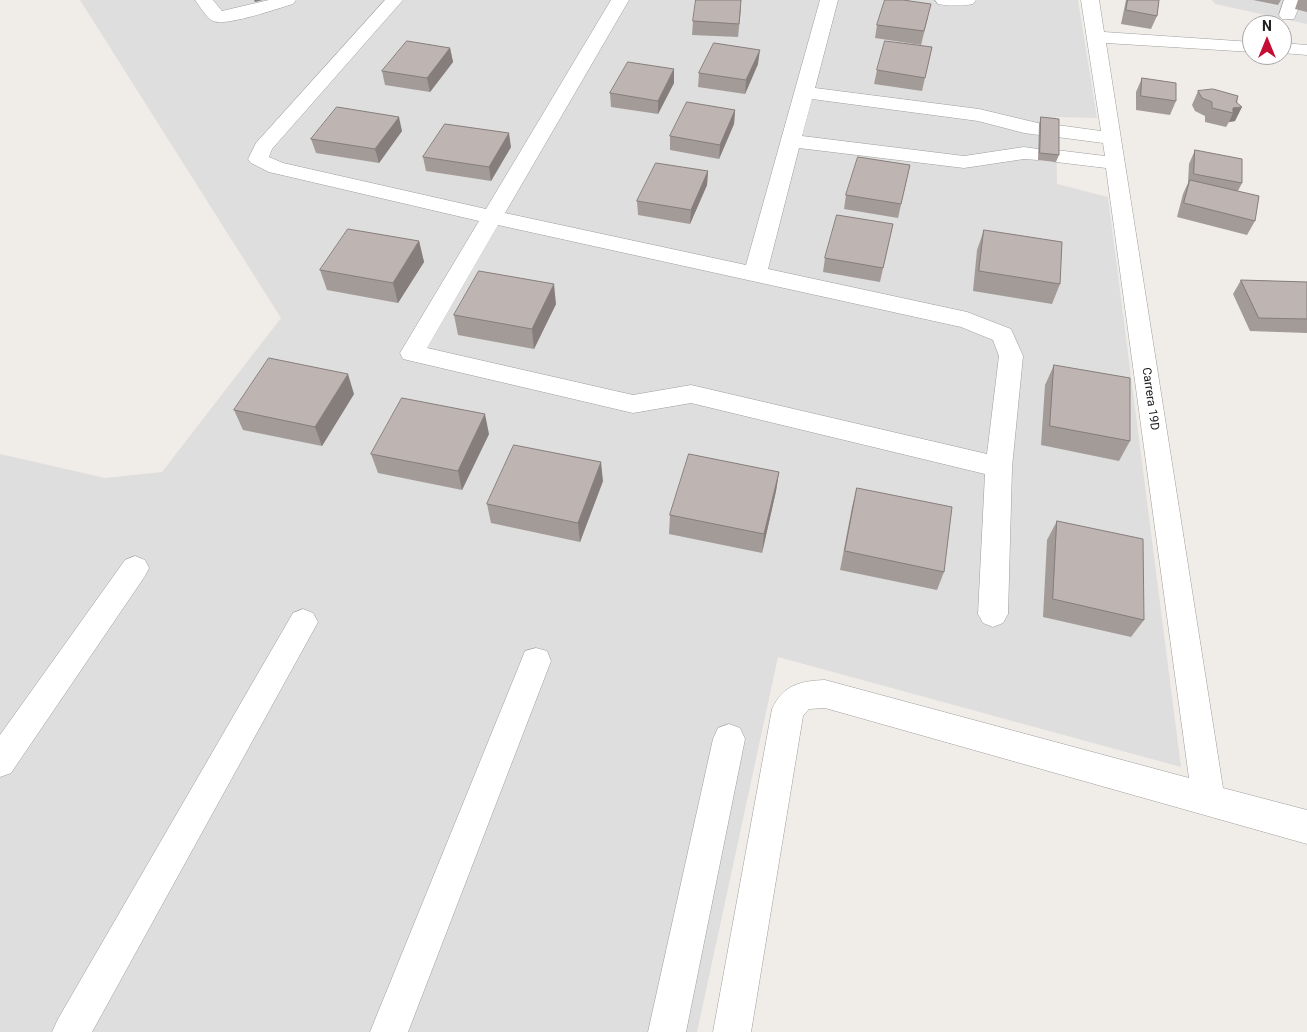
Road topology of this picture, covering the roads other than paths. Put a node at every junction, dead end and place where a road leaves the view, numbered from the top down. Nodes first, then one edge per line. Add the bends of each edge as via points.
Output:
1 (204, 0) edge
2 (287, 0) edge
3 (394, 0) edge
4 (620, 0) edge
5 (829, 0) edge
6 (944, 0) edge
7 (967, 0) edge
8 (1090, 0) edge
9 (1097, 37) junction
10 (1242, 45) edge
11 (1292, 49) edge
12 (1307, 50) edge
13 (804, 92) junction
14 (1112, 138) junction
15 (791, 141) junction
16 (1116, 163) junction
17 (492, 217) junction
18 (755, 274) junction
19 (999, 467) junction
20 (135, 568) dead end
21 (993, 614) dead end
22 (303, 622) dead end
23 (536, 660) dead end
24 (729, 738) dead end
25 (0, 762) edge
26 (1208, 799) junction
27 (1307, 827) edge
28 (71, 1032) edge
29 (389, 1032) edge
30 (667, 1032) edge
31 (732, 1032) edge

1 - 2 street via 218,17
3 - 17 street via 263,146 258,159 276,168
4 - 17 street
5 - 13 street
6 - 7 street
8 - 9 street, Carrera 19D
9 - 10 street
9 - 14 street, Carrera 19D
11 - 12 street
13 - 14 street via 979,115 1024,128
13 - 15 street
14 - 16 street, Carrera 19D
15 - 16 street via 964,162 1024,153
15 - 18 street
16 - 26 street, Carrera 19D
17 - 18 street
17 - 19 street via 412,353 633,404 691,394
18 - 19 street via 967,320 1002,335 1011,356
19 - 21 street
20 - 25 street
22 - 28 street
23 - 29 street
24 - 30 street
26 - 27 street
26 - 31 street via 825,694 802,695 788,709

